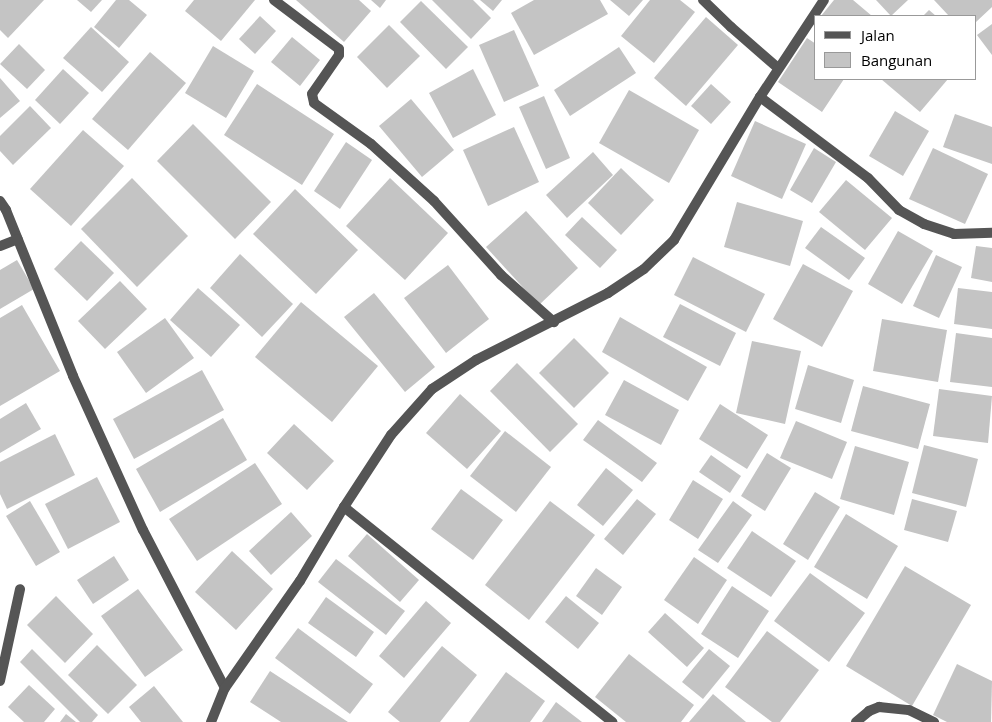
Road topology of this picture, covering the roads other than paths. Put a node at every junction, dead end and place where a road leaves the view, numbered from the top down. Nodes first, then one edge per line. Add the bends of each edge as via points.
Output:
1 (274, 0) edge
2 (703, 0) edge
3 (824, 0) edge
4 (778, 68) junction
5 (760, 97) junction
6 (0, 201) edge
7 (992, 233) edge
8 (18, 239) junction
9 (0, 246) edge
10 (554, 322) junction
11 (344, 507) junction
12 (20, 589) dead end
13 (0, 681) edge
14 (225, 688) junction
15 (211, 722) edge
16 (612, 722) edge
17 (856, 722) edge
18 (934, 722) edge

1 - 10 street via 339,50 339,55 316,85 312,94 314,103 371,144 434,201 501,275
2 - 4 street
3 - 4 street
4 - 5 street
5 - 7 street via 868,178 899,210 924,224 954,234
5 - 10 street via 674,240 644,269
6 - 8 street
8 - 9 street
8 - 14 street via 73,376 135,512
10 - 11 street via 476,360 432,389 391,436
11 - 14 street via 300,581
11 - 16 street
12 - 13 street
14 - 15 street
17 - 18 street via 879,706 908,710

